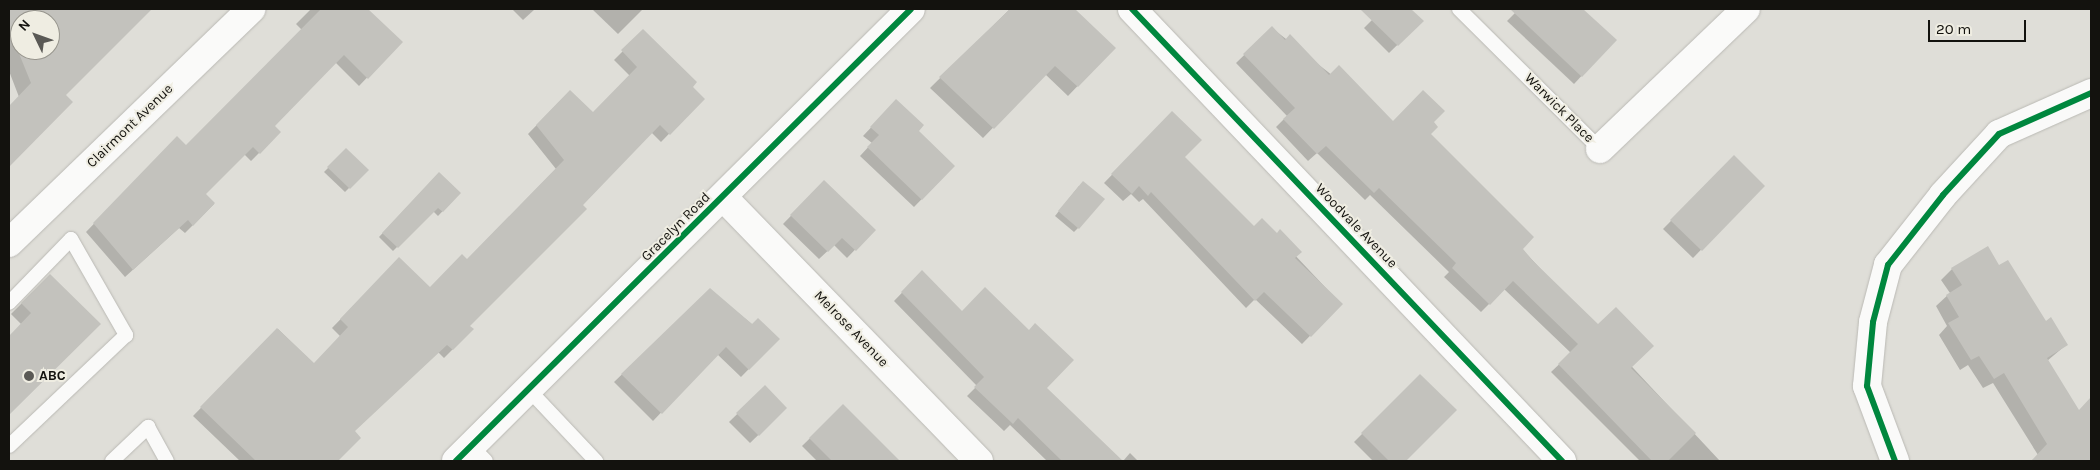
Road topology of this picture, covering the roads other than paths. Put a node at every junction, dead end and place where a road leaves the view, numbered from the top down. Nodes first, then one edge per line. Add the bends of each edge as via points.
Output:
1 (251, 9) edge
2 (911, 9) edge
3 (1132, 9) edge
4 (1459, 9) edge
5 (1746, 9) edge
6 (2091, 93) edge
7 (1600, 149) joint
8 (723, 197) junction
9 (9, 243) edge
10 (9, 303) edge
11 (529, 390) junction
12 (9, 446) edge
13 (471, 456) edge
14 (112, 461) edge
15 (167, 461) edge
16 (596, 461) edge
17 (979, 461) edge
18 (1562, 461) edge
19 (1895, 461) edge

1 - 9 street, Clairmont Avenue
2 - 8 street, Gracelyn Road
3 - 18 street, Woodvale Avenue
4 - 7 lane, Warwick Place
5 - 7 street, Warwick Place
6 - 19 street via 1999,134 1943,195 1888,265 1873,322 1867,386
8 - 11 street, Gracelyn Road
8 - 17 street, Melrose Avenue
10 - 12 lane via 71,238 126,335
11 - 13 street, Gracelyn Road
11 - 16 lane
14 - 15 lane via 148,427

